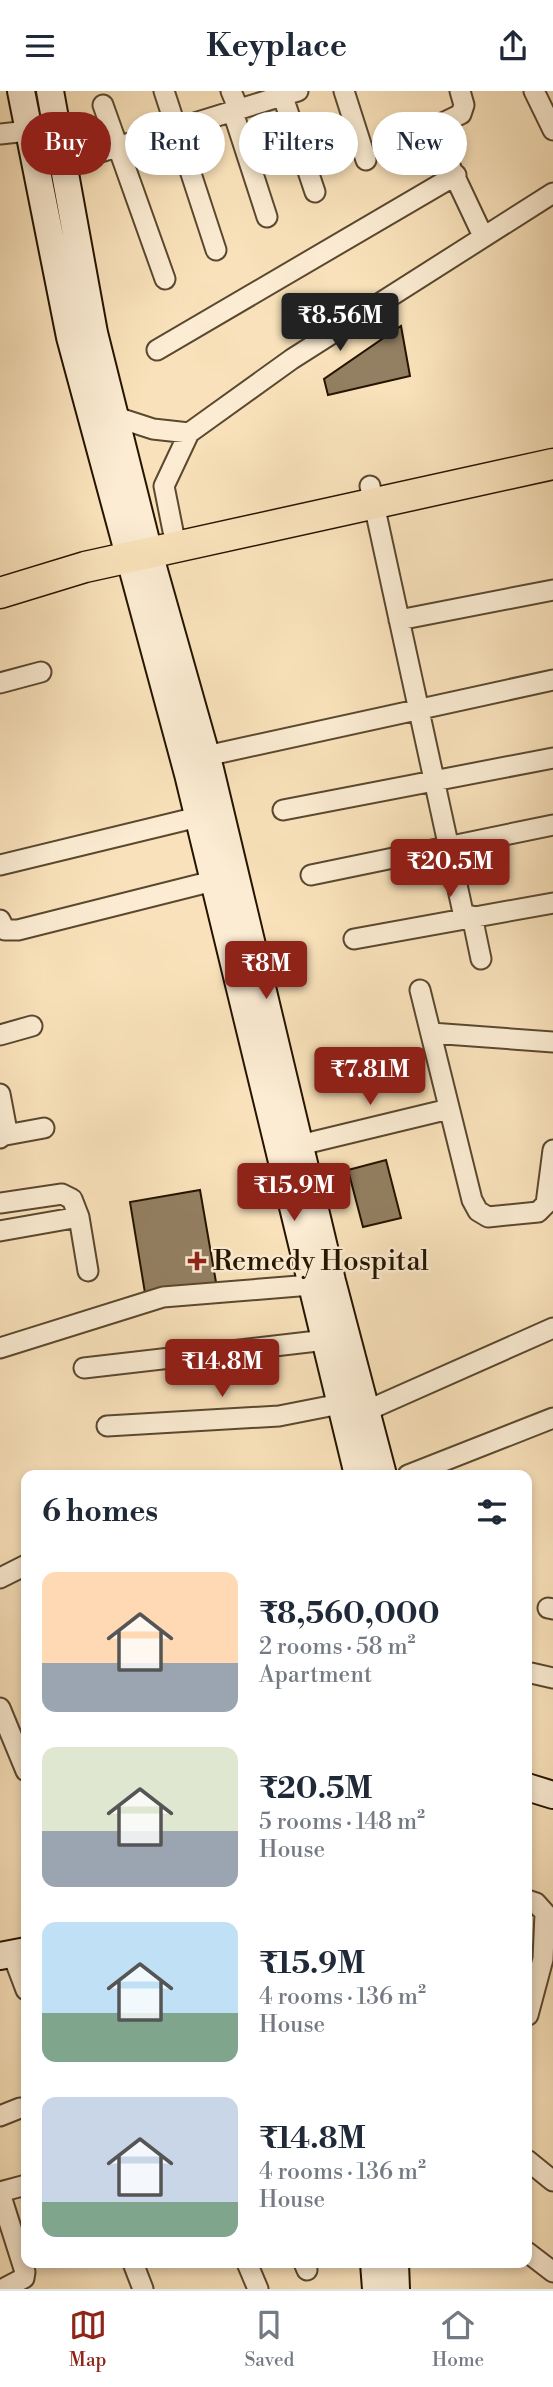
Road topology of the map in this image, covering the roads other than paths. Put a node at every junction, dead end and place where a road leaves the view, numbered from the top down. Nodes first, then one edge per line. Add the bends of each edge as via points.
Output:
1 (21, 91) edge
2 (50, 91) edge
3 (164, 91) edge
4 (232, 91) edge
5 (344, 91) edge
6 (460, 91) edge
7 (534, 91) edge
8 (284, 94) edge
9 (103, 105) dead end
10 (236, 111) junction
11 (25, 112) edge
12 (53, 112) edge
13 (171, 112) edge
14 (462, 112) edge
15 (225, 114) edge
16 (553, 130) edge
17 (21, 132) edge
18 (0, 134) edge
19 (125, 145) edge
20 (118, 147) junction
21 (111, 149) edge
22 (366, 160) dead end
23 (37, 175) edge
24 (64, 175) edge
25 (191, 175) edge
26 (456, 175) joint
27 (315, 193) dead end
28 (553, 193) edge
29 (267, 217) dead end
30 (483, 236) junction
31 (216, 250) dead end
32 (165, 279) dead end
33 (157, 351) dead end
34 (116, 417) junction
35 (189, 433) junction
36 (553, 447) edge
37 (553, 464) edge
38 (372, 495) junction
39 (144, 544) junction
40 (0, 576) edge
41 (553, 590) edge
42 (0, 593) edge
43 (399, 620) junction
44 (41, 672) dead end
45 (553, 680) edge
46 (0, 683) edge
47 (418, 709) junction
48 (206, 756) junction
49 (553, 758) edge
50 (434, 781) junction
51 (283, 810) dead end
52 (198, 817) junction
53 (553, 825) edge
54 (448, 846) junction
55 (0, 865) edge
56 (311, 875) dead end
57 (214, 881) junction
58 (553, 903) edge
59 (468, 917) junction
60 (2, 927) edge
61 (354, 939) dead end
62 (481, 959) dead end
63 (420, 990) dead end
64 (32, 1026) dead end
65 (431, 1033) junction
66 (0, 1035) edge
67 (553, 1042) edge
68 (0, 1094) edge
69 (450, 1109) junction
70 (44, 1128) dead end
71 (3, 1136) edge
72 (300, 1145) junction
73 (553, 1150) edge
74 (0, 1203) edge
75 (79, 1217) junction
76 (0, 1231) edge
77 (88, 1271) dead end
78 (321, 1284) junction
79 (553, 1328) edge
80 (326, 1340) junction
81 (0, 1348) edge
82 (84, 1368) dead end
83 (340, 1404) junction
84 (366, 1411) junction
85 (553, 1418) edge
86 (107, 1426) dead end
87 (357, 1470) edge
88 (382, 1470) edge
89 (421, 1470) edge
90 (21, 1568) edge
91 (0, 1578) edge
92 (532, 1674) edge
93 (553, 1678) edge
94 (0, 1708) edge
95 (21, 1759) edge
96 (532, 1789) edge
97 (553, 1795) edge
98 (532, 1902) edge
99 (13, 1953) edge
100 (21, 1976) edge
101 (532, 2000) edge
102 (20, 2108) dead end
103 (0, 2116) edge
104 (532, 2164) edge
105 (553, 2181) edge
106 (21, 2187) edge
107 (0, 2193) edge
108 (21, 2248) edge
109 (532, 2256) edge
110 (26, 2268) edge
111 (135, 2268) edge
112 (249, 2268) edge
113 (374, 2268) edge
114 (395, 2268) edge
115 (553, 2272) edge
116 (3, 2289) edge
117 (143, 2289) edge
118 (258, 2289) edge
119 (376, 2289) edge
120 (396, 2289) edge

1 - 11 street
2 - 12 street
3 - 13 street
4 - 10 street
5 - 22 street
6 - 14 street
7 - 16 street
8 - 10 street
8 - 27 street
9 - 20 street
10 - 15 street
10 - 29 street
17 - 18 street
19 - 20 street
20 - 21 street
20 - 32 street
23 - 39 street via 70,337
24 - 34 street via 94,333
25 - 31 street
26 - 30 street
26 - 33 street
28 - 30 street
30 - 35 street via 292,359
34 - 35 street via 153,429
34 - 39 street
35 - 39 street
36 - 38 main road
37 - 38 main road
38 - 39 main road
38 - 43 street
39 - 40 main road
39 - 42 main road
39 - 48 street
39 - 52 street
41 - 43 street
43 - 47 street
44 - 46 street
45 - 47 street
47 - 48 street
47 - 50 street
48 - 72 street
49 - 50 street
50 - 51 street
50 - 54 street
52 - 55 street
52 - 57 street
53 - 54 street
54 - 56 street
54 - 59 street
57 - 60 street via 18,930
57 - 78 street
58 - 59 street
59 - 61 street
59 - 62 street
63 - 65 street
64 - 66 street
65 - 67 street
65 - 69 street
68 - 71 street
69 - 72 street
69 - 73 street via 472,1200 488,1217 538,1212 546,1204
70 - 71 street
72 - 78 street
74 - 75 street via 62,1194 76,1202
75 - 76 street
75 - 77 street
78 - 80 street
78 - 81 street via 163,1297
78 - 84 street
79 - 84 street
80 - 82 street
80 - 83 street
83 - 86 street via 279,1416
83 - 87 street
84 - 88 street
85 - 89 street
90 - 91 street
92 - 93 street
94 - 95 street
96 - 97 street
98 - 101 street via 545,1913 543,1959
99 - 100 street
102 - 103 street
104 - 105 street
106 - 107 street
107 - 108 street
109 - 115 street
110 - 116 street via 24,2278
111 - 117 street
112 - 118 street
113 - 119 street
114 - 120 street

